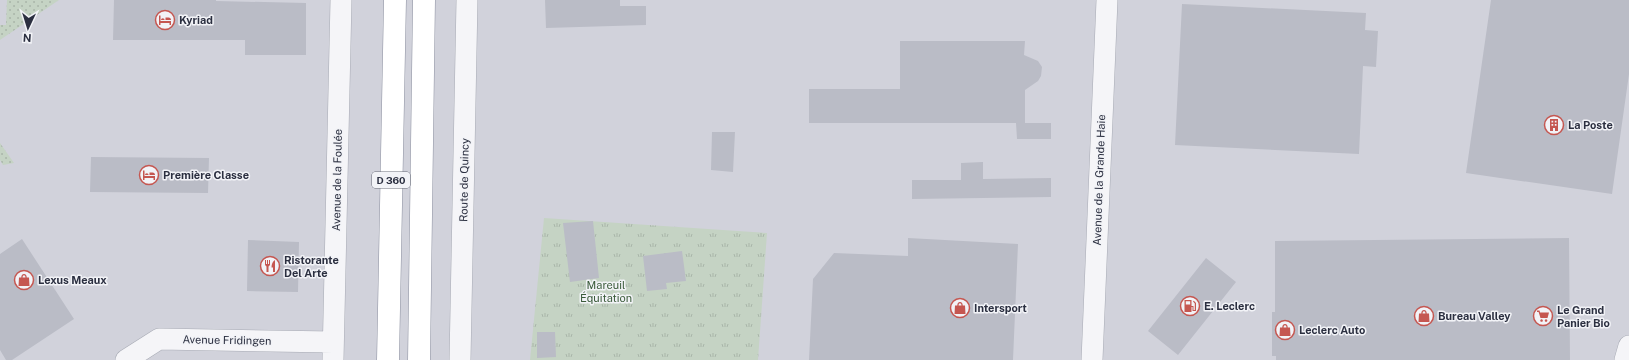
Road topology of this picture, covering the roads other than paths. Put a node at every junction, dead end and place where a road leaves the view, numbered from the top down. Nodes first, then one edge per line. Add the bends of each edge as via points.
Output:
1 (341, 0) edge
2 (395, 0) edge
3 (424, 0) edge
4 (467, 0) edge
5 (1107, 0) edge
6 (1629, 346) edge
7 (333, 351) edge
8 (126, 360) edge
9 (388, 360) edge
10 (419, 360) edge
11 (460, 360) edge
12 (1092, 360) edge
13 (1625, 360) edge

1 - 7 street, Avenue de la Foulée
2 - 9 highway, D 360
3 - 10 highway, D 360
4 - 11 street, Route de Quincy
5 - 12 street, Avenue de la Grande Haie
6 - 13 street
7 - 8 street, Avenue Fridingen via 159,339

